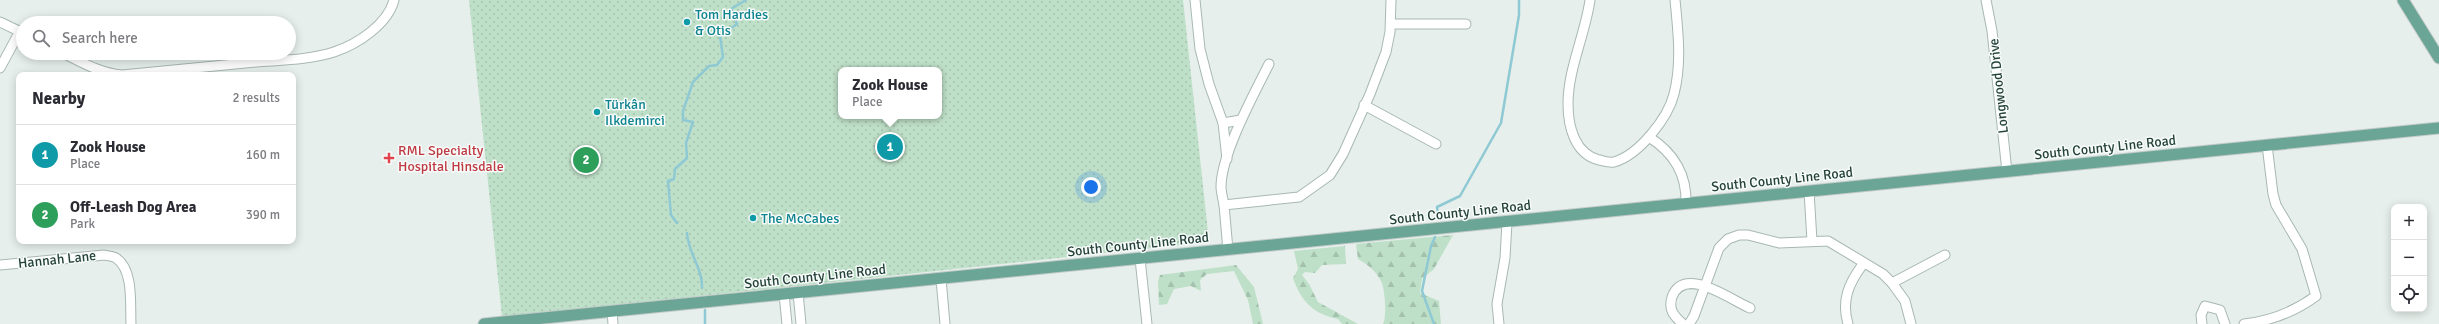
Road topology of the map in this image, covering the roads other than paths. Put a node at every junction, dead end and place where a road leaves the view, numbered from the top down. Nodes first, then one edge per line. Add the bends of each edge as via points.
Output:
1 (394, 0) edge
2 (1195, 0) edge
3 (1391, 0) edge
4 (1590, 0) edge
5 (1675, 0) edge
6 (1986, 0) edge
7 (2403, 0) edge
8 (0, 22) edge
9 (1391, 24) junction
10 (1466, 24) dead end
11 (16, 30) edge
12 (16, 41) edge
13 (2439, 58) edge
14 (296, 59) edge
15 (77, 60) edge
16 (283, 60) edge
17 (1269, 64) dead end
18 (0, 68) edge
19 (104, 72) edge
20 (154, 72) edge
21 (1364, 105) junction
22 (1241, 120) junction
23 (1223, 123) junction
24 (2439, 128) edge
25 (1649, 137) junction
26 (1436, 144) dead end
27 (2267, 145) junction
28 (1227, 159) junction
29 (2007, 172) junction
30 (1809, 191) junction
31 (1686, 204) junction
32 (1224, 205) junction
33 (1507, 222) junction
34 (1812, 240) junction
35 (1228, 250) junction
36 (1945, 255) dead end
37 (1140, 259) junction
38 (1863, 264) junction
39 (0, 265) edge
40 (941, 279) junction
41 (1892, 283) junction
42 (1705, 287) junction
43 (798, 293) junction
44 (784, 294) junction
45 (1750, 308) dead end
46 (612, 312) junction
47 (502, 323) edge
48 (131, 324) edge
49 (484, 324) edge
50 (613, 324) edge
51 (787, 324) edge
52 (801, 324) edge
53 (945, 324) edge
54 (1147, 324) edge
55 (1499, 324) edge
56 (1682, 324) edge
57 (1689, 324) edge
58 (1848, 324) edge
59 (1911, 324) edge
60 (2202, 324) edge
61 (2226, 324) edge
62 (2244, 324) edge

1 - 14 street via 392,9 384,21 350,44 334,52
2 - 23 street via 1200,49
3 - 9 street
4 - 25 street via 1568,104 1572,133 1580,150 1592,158 1612,163 1624,159
5 - 25 street via 1679,66 1674,95 1665,116
6 - 29 street, Longwood Drive via 1992,31
7 - 13 main road
8 - 11 street
9 - 10 street
9 - 21 street via 1386,52
12 - 18 street
15 - 19 street
16 - 20 street
17 - 22 street
21 - 26 street
21 - 32 street via 1340,159 1330,175 1317,186 1299,197
22 - 23 street
22 - 28 street
23 - 28 street
24 - 27 main road, South County Line Road
25 - 31 street via 1665,150 1680,168 1685,184
27 - 29 main road, South County Line Road
27 - 62 street via 2274,199 2302,249 2316,296 2287,313
28 - 32 street via 1221,186
29 - 30 main road, South County Line Road
30 - 31 main road, South County Line Road
30 - 34 street
31 - 33 main road, South County Line Road
32 - 35 street
33 - 35 main road, South County Line Road
33 - 55 street via 1505,258 1497,304
34 - 38 street via 1828,241
34 - 42 street via 1779,243 1748,235 1728,239 1719,248
35 - 37 main road, South County Line Road
36 - 41 street
37 - 40 main road, South County Line Road
37 - 54 street
38 - 41 street via 1882,274
38 - 58 street via 1845,296 1844,311
39 - 48 street, Hannah Lane via 104,255 116,258 128,276
40 - 43 main road, South County Line Road
40 - 53 street
41 - 59 street via 1905,301
42 - 45 street
42 - 56 street via 1697,282 1684,283 1676,289 1671,303 1672,313
42 - 57 street
43 - 44 main road, South County Line Road
43 - 52 street
44 - 46 main road, South County Line Road
44 - 51 street
46 - 47 main road, South County Line Road
46 - 50 street
47 - 49 main road, South County Line Road
60 - 61 street via 2201,315 2205,306 2220,310

